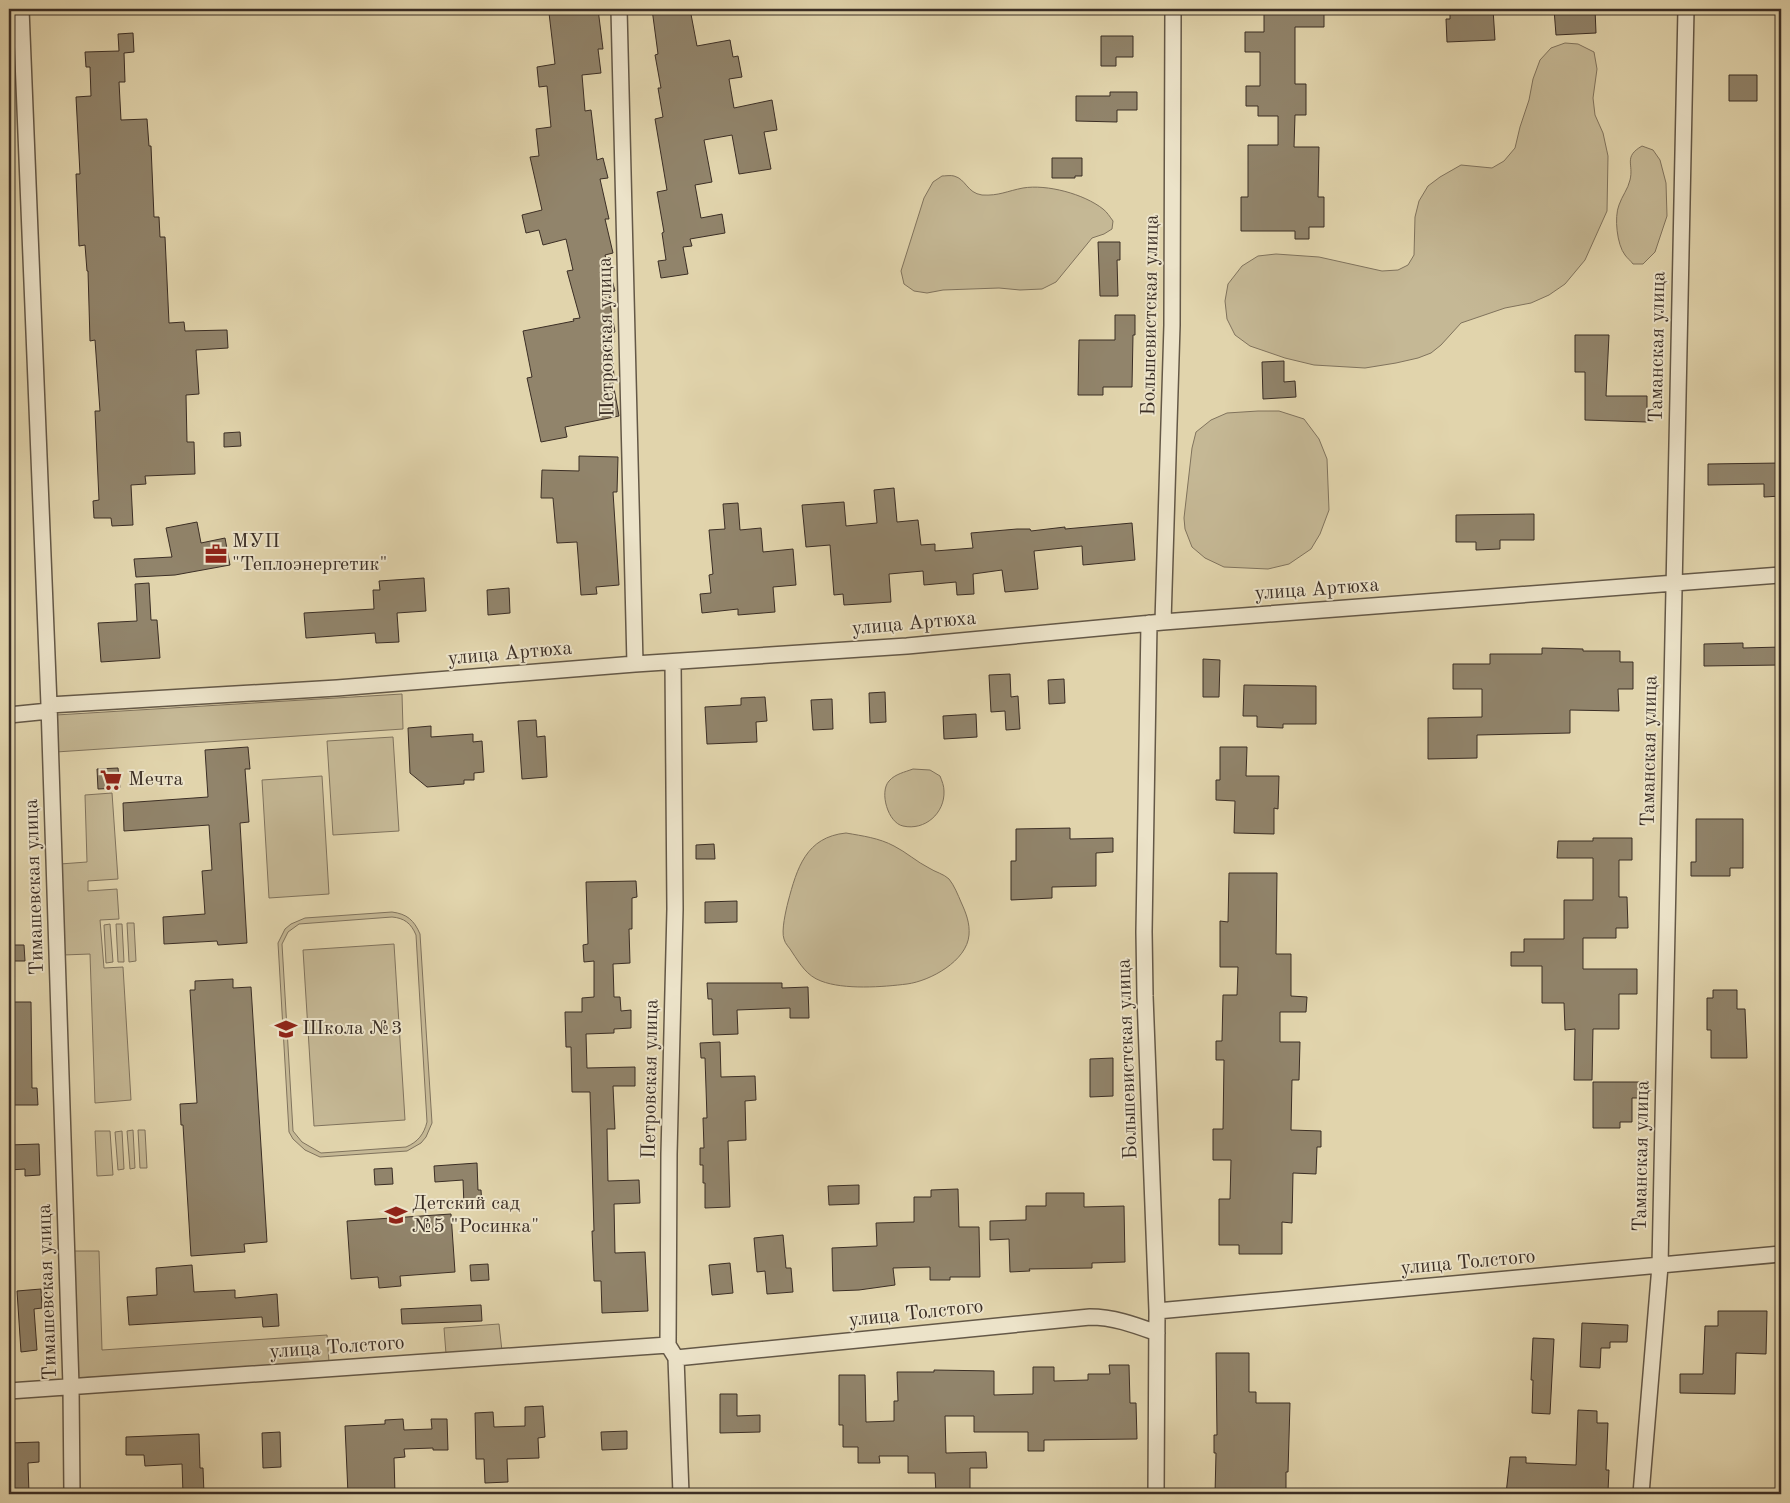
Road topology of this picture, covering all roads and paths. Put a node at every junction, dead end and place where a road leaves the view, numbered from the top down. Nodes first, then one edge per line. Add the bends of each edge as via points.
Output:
1 (21, 9) edge
2 (619, 9) edge
3 (1173, 9) edge
4 (1686, 9) edge
5 (1781, 575) edge
6 (1673, 583) junction
7 (1156, 623) junction
8 (673, 662) junction
9 (635, 664) junction
10 (49, 708) junction
11 (9, 715) edge
12 (1781, 1254) edge
13 (1660, 1266) junction
14 (1158, 1311) junction
15 (1157, 1333) junction
16 (672, 1352) junction
17 (71, 1386) junction
18 (9, 1391) edge
19 (72, 1494) edge
20 (681, 1494) edge
21 (1156, 1494) edge
22 (1641, 1494) edge

1 - 10 street, Тимашевская улица
2 - 9 street, Петровская улица
3 - 7 street, Большевистская улица via 1172,325
4 - 6 street, Таманская улица
5 - 6 street, улица Артюха
6 - 7 street, улица Артюха
6 - 13 street, Таманская улица
7 - 8 street, улица Артюха via 907,646
7 - 14 street, Большевистская улица via 1144,932
8 - 9 street, улица Артюха
8 - 16 street, Петровская улица via 675,909 669,1154
9 - 10 street, улица Артюха
10 - 11 street, улица Артюха
10 - 17 street, Тимашевская улица
12 - 13 street, улица Толстого
13 - 14 street, улица Толстого
13 - 22 street, Таманская улица
14 - 15 street, Большевистская улица
15 - 16 street, улица Толстого via 1114,1319 1090,1317
15 - 21 street, Большевистская улица
16 - 17 street, улица Толстого
16 - 20 street, Петровская улица
17 - 18 street, улица Толстого
17 - 19 street, Тимашевская улица

